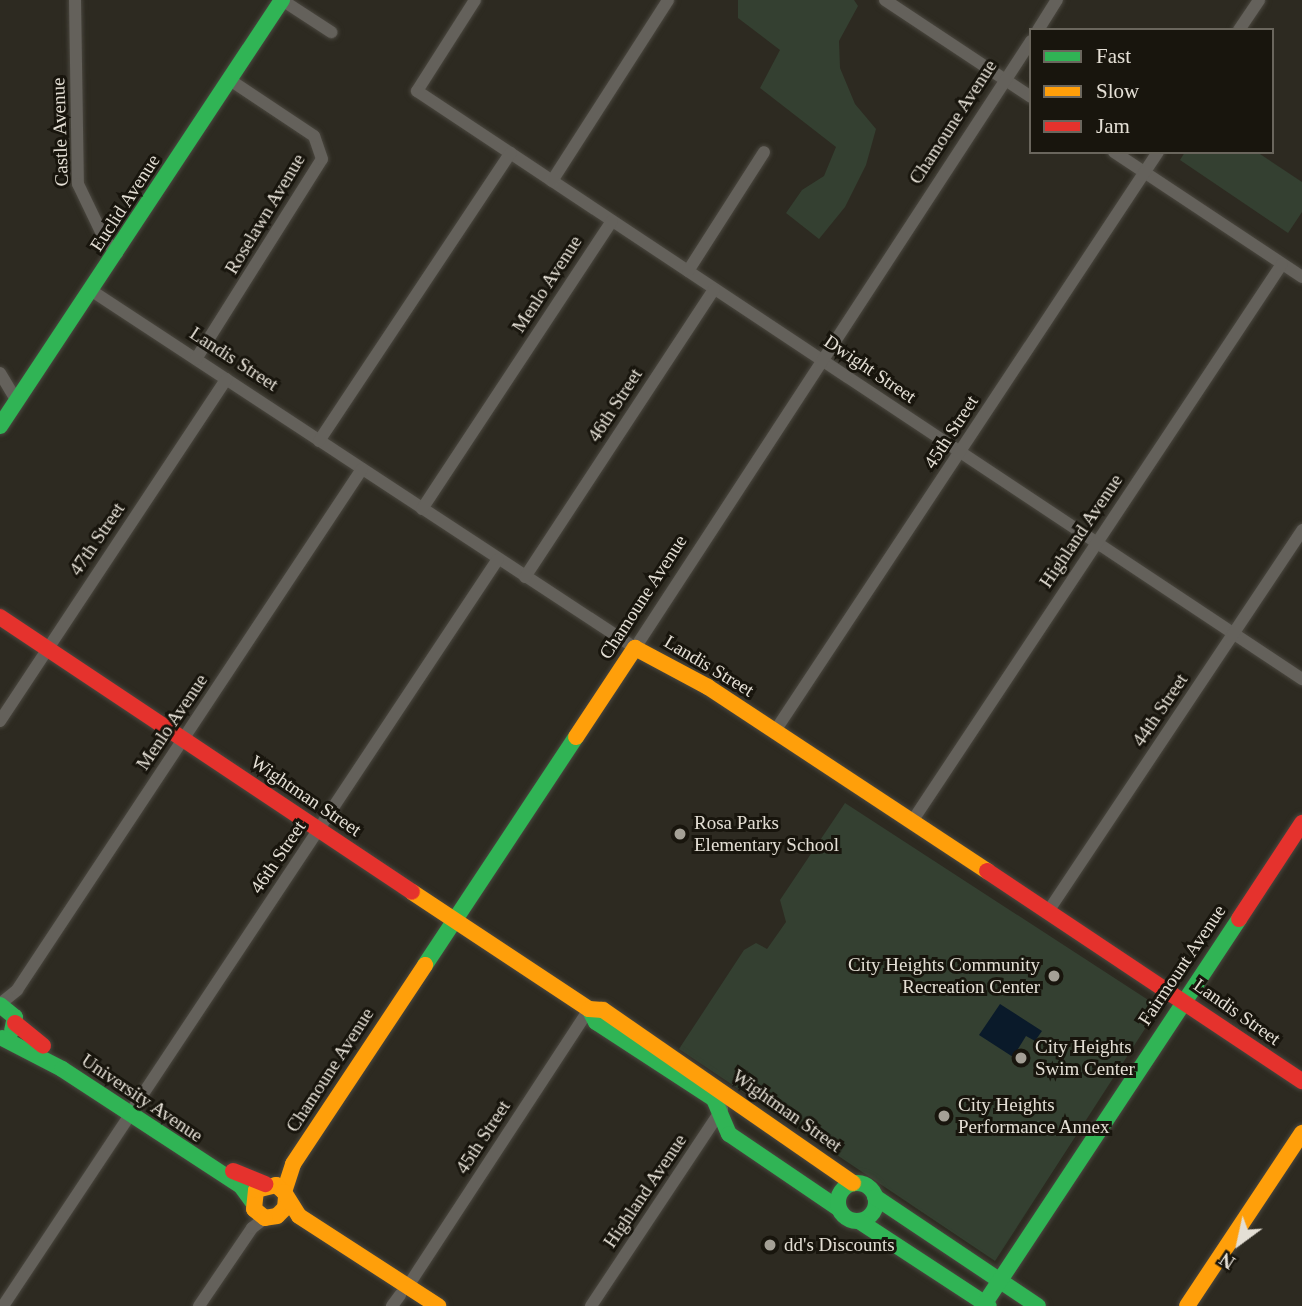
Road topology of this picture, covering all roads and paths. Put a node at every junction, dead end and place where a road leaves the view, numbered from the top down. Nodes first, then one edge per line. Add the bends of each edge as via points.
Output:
1 (75, 0) edge
2 (282, 0) edge
3 (475, 0) edge
4 (668, 0) edge
5 (885, 0) edge
6 (1057, 0) edge
7 (1259, 0) edge
8 (1039, 28) edge
9 (1240, 28) edge
10 (331, 32) dead end
11 (1029, 44) edge
12 (230, 80) junction
13 (1005, 80) junction
14 (1029, 96) edge
15 (764, 152) dead end
16 (510, 153) junction
17 (1117, 154) edge
18 (1157, 154) edge
19 (1145, 173) junction
20 (552, 181) junction
21 (612, 221) junction
22 (117, 253) junction
23 (1282, 264) junction
24 (688, 271) junction
25 (1302, 277) edge
26 (714, 289) junction
27 (92, 291) junction
28 (196, 359) junction
29 (824, 361) junction
30 (0, 373) edge
31 (226, 379) junction
32 (17, 401) junction
33 (0, 426) edge
34 (320, 441) junction
35 (960, 452) junction
36 (362, 469) junction
37 (422, 509) junction
38 (1302, 530) edge
39 (1097, 543) junction
40 (498, 559) junction
41 (525, 577) junction
42 (0, 617) edge
43 (1233, 634) junction
44 (635, 648) junction
45 (48, 649) junction
46 (1302, 679) edge
47 (0, 721) edge
48 (775, 731) junction
49 (183, 739) junction
50 (913, 820) junction
51 (1302, 823) edge
52 (320, 830) junction
53 (1049, 910) junction
54 (454, 920) junction
55 (14, 995) junction
56 (1184, 1000) junction
57 (0, 1004) edge
58 (589, 1009) junction
59 (15, 1020) junction
60 (1, 1038) edge
61 (1302, 1081) edge
62 (726, 1104) junction
63 (132, 1111) junction
64 (1302, 1133) edge
65 (853, 1183) junction
66 (276, 1189) junction
67 (875, 1197) junction
68 (838, 1208) junction
69 (259, 1215) junction
70 (859, 1221) junction
71 (1000, 1280) junction
72 (400, 1296) edge
73 (985, 1305) edge
74 (2, 1306) edge
75 (199, 1306) edge
76 (417, 1306) edge
77 (438, 1306) edge
78 (592, 1306) edge
79 (1038, 1306) edge
80 (1186, 1306) edge

1 - 22 street, Castle Avenue via 78,184 105,240
2 - 10 street
2 - 12 main road, Euclid Avenue
3 - 16 street, Dwight Street via 417,91
4 - 20 street
5 - 13 street
6 - 8 street
7 - 9 street
11 - 13 street, Chamoune Avenue
12 - 22 main road, Euclid Avenue
12 - 28 street, Roselawn Avenue via 314,136 322,159
13 - 14 street
13 - 29 street, Chamoune Avenue
15 - 24 street
16 - 20 street, Dwight Street
16 - 34 street
17 - 19 street
18 - 19 street, 45th Street
19 - 23 street
19 - 35 street, 45th Street
20 - 21 street, Dwight Street
21 - 24 street, Dwight Street
21 - 37 street, Menlo Avenue
22 - 27 main road, Euclid Avenue
23 - 25 street
23 - 39 street, Highland Avenue
24 - 26 street, Dwight Street
26 - 29 street, Dwight Street
26 - 41 street, 46th Street
27 - 28 street, Landis Street
27 - 32 main road, Euclid Avenue
28 - 31 street, Landis Street
29 - 35 street, Dwight Street
29 - 44 street, Chamoune Avenue
30 - 32 street
31 - 34 street, Landis Street
31 - 45 street, 47th Street
32 - 33 main road, Euclid Avenue
34 - 36 street, Landis Street
35 - 39 street, Dwight Street
35 - 48 street, 45th Street
36 - 37 street, Landis Street
36 - 49 street, Menlo Avenue
37 - 40 street, Landis Street
38 - 43 street, 44th Street
39 - 43 street, Dwight Street
39 - 50 street, Highland Avenue
40 - 41 street, Landis Street
40 - 52 street, 46th Street
41 - 44 street, Landis Street
42 - 45 main road, Wightman Street
43 - 46 street, Dwight Street
43 - 53 street, 44th Street
44 - 48 main road, Landis Street via 708,687
44 - 54 main road, Chamoune Avenue
45 - 47 street, 47th Street
45 - 49 main road, Wightman Street
48 - 50 main road, Landis Street
49 - 52 main road, Wightman Street
49 - 55 street, Menlo Avenue
50 - 53 main road, Landis Street
51 - 56 main road, Fairmount Avenue
52 - 54 main road, Wightman Street
52 - 63 street, 46th Street
53 - 56 main road, Landis Street
54 - 58 main road, Wightman Street
54 - 66 main road, Chamoune Avenue
55 - 57 street, Menlo Avenue
55 - 59 street
56 - 61 main road, Landis Street
56 - 71 main road, Fairmount Avenue
57 - 59 main road, University Avenue
58 - 62 main road, Wightman Street via 603,1010
58 - 72 street, 45th Street
59 - 60 main road
59 - 63 main road, University Avenue via 28,1035
60 - 63 main road, University Avenue via 42,1056
62 - 65 main road, Wightman Street
62 - 68 main road, Wightman Street via 729,1134
62 - 78 street, Highland Avenue
63 - 66 main road, University Avenue via 246,1179
63 - 69 main road, University Avenue via 241,1186
63 - 74 street, 46th Street
64 - 80 main road
65 - 67 main road, Wightman Street via 864,1184
65 - 68 main road via 842,1189
66 - 69 main road via 256,1190
66 - 69 main road via 285,1208
66 - 72 main road, University Avenue via 299,1216
67 - 70 main road via 871,1215
67 - 71 main road, Wightman Street
68 - 70 main road, Wightman Street via 845,1217
69 - 72 main road, University Avenue via 301,1228
69 - 75 street
70 - 73 main road, Wightman Street
71 - 73 main road, Fairmount Avenue
71 - 79 main road, Wightman Street
72 - 76 main road, University Avenue
72 - 77 main road, University Avenue

